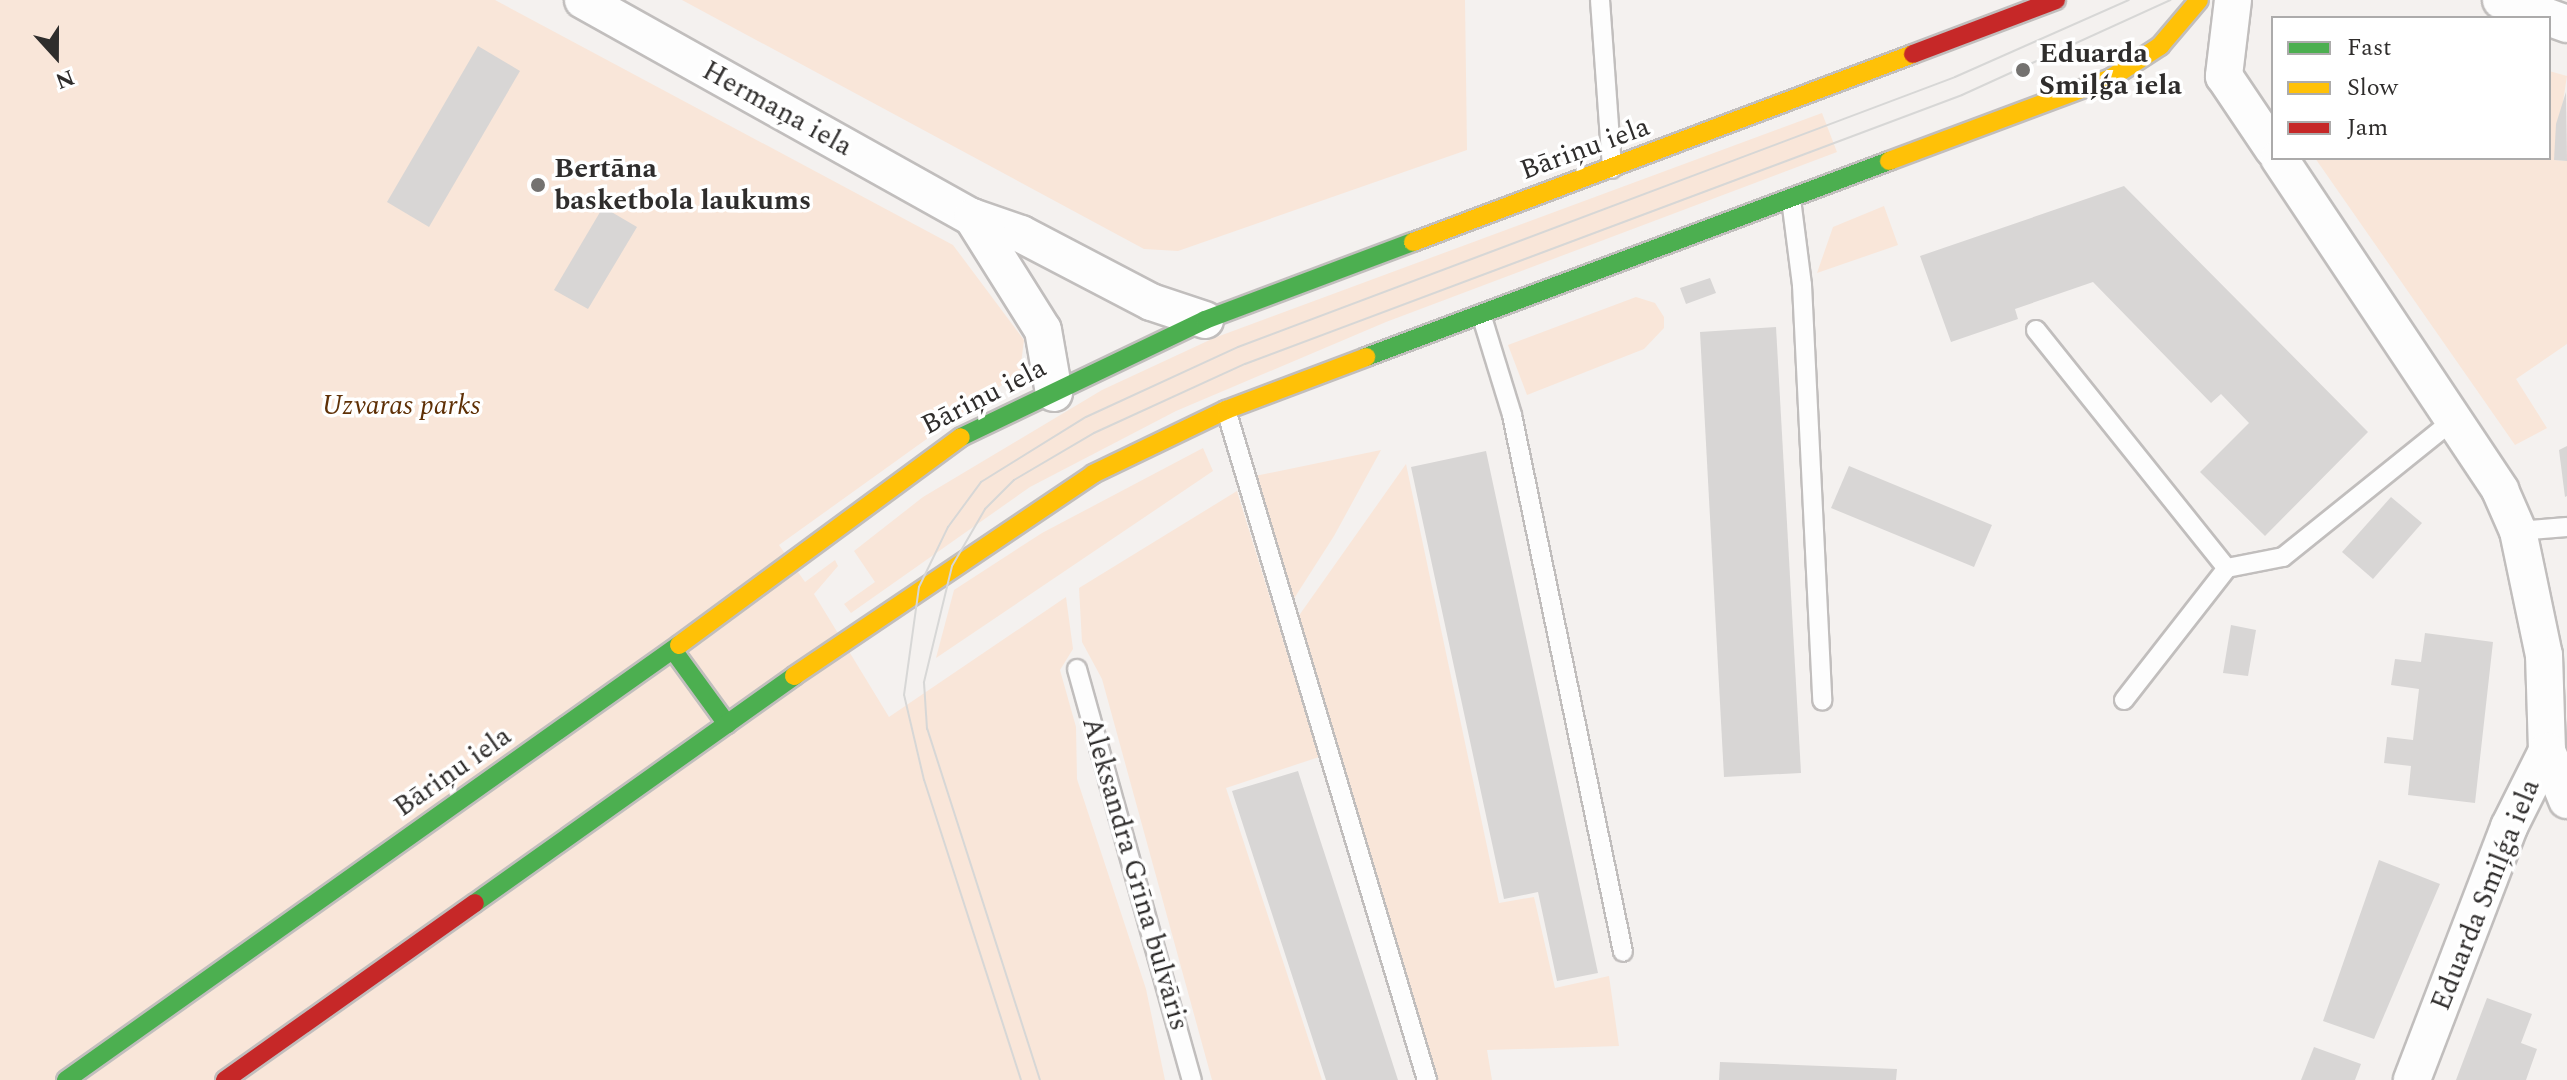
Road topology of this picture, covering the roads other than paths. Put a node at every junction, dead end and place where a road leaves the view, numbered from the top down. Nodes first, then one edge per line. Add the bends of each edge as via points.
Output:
1 (583, 0) edge
2 (1600, 0) edge
3 (2056, 0) edge
4 (2199, 0) edge
5 (2233, 0) edge
6 (2501, 0) edge
7 (2545, 16) edge
8 (2271, 146) edge
9 (2280, 160) edge
10 (1612, 169) junction
11 (1791, 199) junction
12 (972, 217) junction
13 (1480, 312) junction
14 (1205, 320) junction
15 (2036, 330) dead end
16 (1054, 393) junction
17 (1226, 410) junction
18 (2457, 417) junction
19 (2567, 527) edge
20 (2518, 531) junction
21 (2227, 568) junction
22 (673, 650) junction
23 (1077, 669) dead end
24 (2557, 696) edge
25 (2124, 700) dead end
26 (1822, 701) dead end
27 (727, 724) junction
28 (2547, 751) junction
29 (2567, 800) edge
30 (1623, 952) dead end
31 (66, 1080) edge
32 (225, 1080) edge
33 (1192, 1080) edge
34 (1427, 1080) edge
35 (2412, 1080) edge

1 - 12 street, Hermaņa iela
2 - 10 lane
3 - 10 street, Bāriņu iela
4 - 11 street via 2160,46 2111,78
5 - 8 street via 2224,76
6 - 7 street
9 - 18 street, Eduarda Smiļģa iela
10 - 14 street, Bāriņu iela
11 - 13 street
11 - 26 lane via 1802,285
12 - 14 street, Hermaņa iela via 1021,234 1151,302
12 - 16 street, Hermaņa iela via 1043,330
13 - 17 street
13 - 30 lane via 1512,415
14 - 16 street, Bāriņu iela
15 - 21 lane
16 - 22 street, Bāriņu iela via 983,424 910,468
17 - 27 street via 1093,474 998,532
17 - 34 lane
18 - 20 street, Eduarda Smiļģa iela
18 - 21 lane via 2283,557
19 - 20 lane
20 - 24 street, Eduarda Smiļģa iela
21 - 25 lane
22 - 27 street
22 - 31 street, Bāriņu iela
23 - 33 lane, Aleksandra Grīna bulvāris
24 - 28 street, Eduarda Smiļģa iela
27 - 32 street
28 - 29 street
28 - 35 street, Eduarda Smiļģa iela via 2509,827

